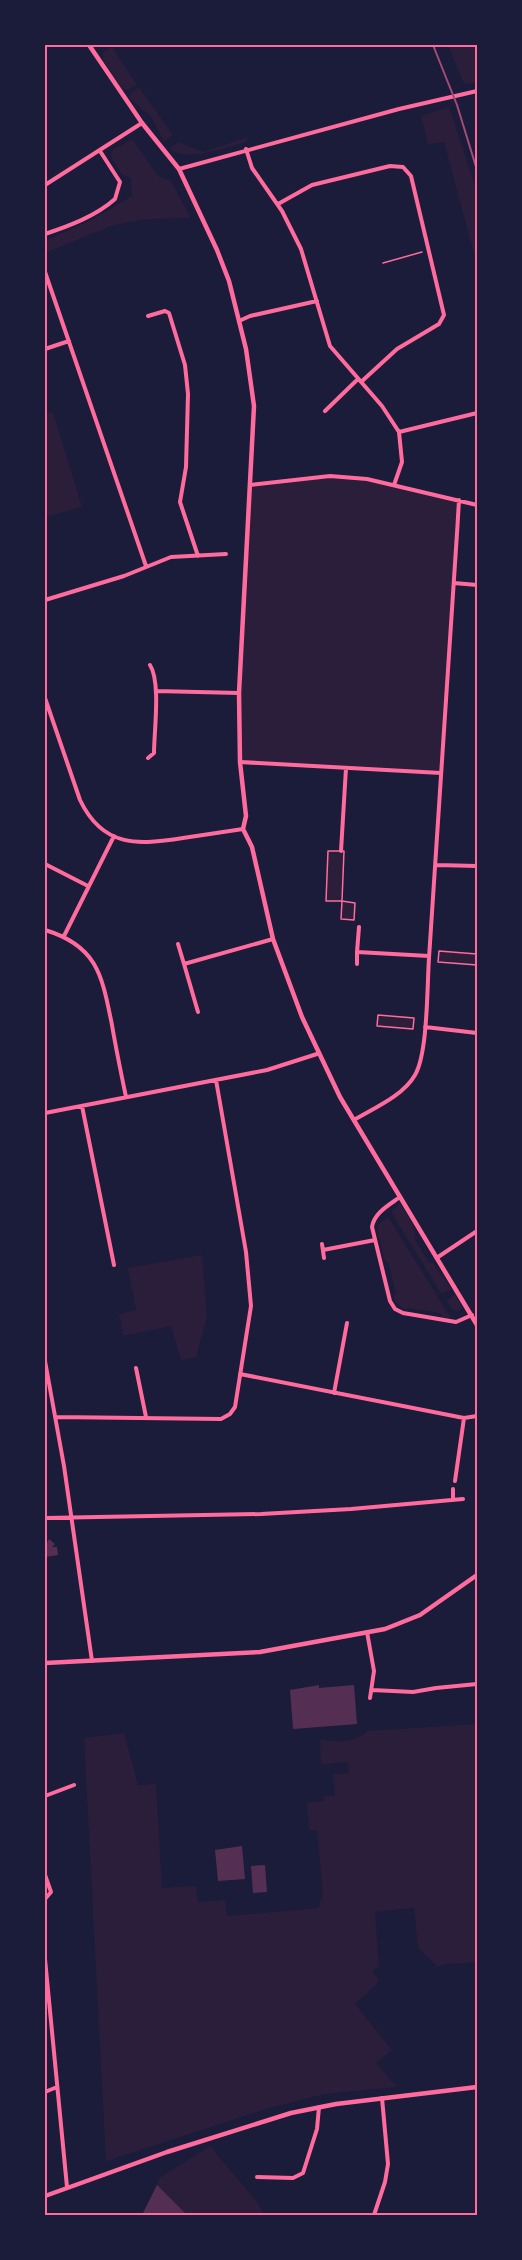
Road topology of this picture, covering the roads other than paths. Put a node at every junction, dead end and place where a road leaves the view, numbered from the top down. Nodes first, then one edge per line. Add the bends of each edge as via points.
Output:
1 (89, 45) edge
2 (477, 91) edge
3 (142, 123) junction
4 (246, 149) junction
5 (100, 151) junction
6 (179, 169) junction
7 (45, 184) edge
8 (278, 204) junction
9 (45, 234) edge
10 (45, 272) edge
11 (317, 301) junction
12 (148, 316) dead end
13 (240, 321) junction
14 (69, 341) junction
15 (45, 349) edge
16 (360, 381) junction
17 (325, 411) dead end
18 (477, 413) edge
19 (399, 432) junction
20 (394, 484) junction
21 (249, 485) junction
22 (459, 500) junction
23 (477, 505) edge
24 (226, 554) dead end
25 (198, 556) junction
26 (146, 566) junction
27 (454, 583) junction
28 (477, 585) edge
29 (45, 600) edge
30 (150, 665) dead end
31 (156, 691) junction
32 (239, 693) junction
33 (45, 699) edge
34 (47, 711) edge
35 (148, 758) dead end
36 (240, 762) junction
37 (346, 768) junction
38 (441, 773) junction
39 (243, 829) junction
40 (114, 836) junction
41 (341, 851) road end
42 (45, 864) edge
43 (437, 865) junction
44 (477, 866) edge
45 (88, 886) junction
46 (359, 927) dead end
47 (45, 930) edge
48 (64, 936) junction
49 (273, 939) junction
50 (178, 944) dead end
51 (357, 952) junction
52 (429, 956) junction
53 (184, 964) junction
54 (357, 964) dead end
55 (198, 1012) dead end
56 (425, 1027) junction
57 (477, 1033) edge
58 (317, 1054) junction
59 (216, 1080) junction
60 (126, 1097) junction
61 (82, 1106) junction
62 (45, 1113) edge
63 (353, 1121) junction
64 (401, 1197) junction
65 (477, 1231) edge
66 (375, 1240) junction
67 (321, 1244) dead end
68 (323, 1250) junction
69 (438, 1257) junction
70 (324, 1258) dead end
71 (114, 1265) dead end
72 (472, 1315) junction
73 (347, 1323) dead end
74 (477, 1324) edge
75 (45, 1361) edge
76 (136, 1368) dead end
77 (240, 1374) junction
78 (334, 1393) junction
79 (477, 1416) edge
80 (56, 1417) junction
81 (146, 1417) junction
82 (464, 1418) junction
83 (455, 1481) dead end
84 (453, 1489) dead end
85 (463, 1499) dead end
86 (453, 1500) junction
87 (45, 1518) edge
88 (70, 1518) junction
89 (477, 1575) edge
90 (367, 1632) junction
91 (92, 1661) junction
92 (45, 1663) edge
93 (477, 1684) edge
94 (372, 1690) junction
95 (370, 1698) dead end
96 (74, 1785) dead end
97 (45, 1796) edge
98 (45, 1875) edge
99 (45, 1899) edge
100 (45, 1959) edge
101 (57, 2087) junction
102 (477, 2087) edge
103 (45, 2092) edge
104 (382, 2098) junction
105 (319, 2107) junction
106 (257, 2177) dead end
107 (67, 2187) junction
108 (45, 2196) edge
109 (374, 2215) edge

1 - 3 street
2 - 4 street
3 - 5 street
3 - 6 street
4 - 6 street
4 - 8 street via 252,168
5 - 7 street
5 - 9 street via 120,182 115,199
6 - 13 street via 217,250
8 - 11 street via 301,249
8 - 16 street via 314,184 399,165 412,177 444,310 442,320 397,349
10 - 14 street
11 - 13 street
11 - 16 street via 330,346
12 - 25 street via 170,313 185,365 188,436 180,502
13 - 21 street via 254,406
14 - 15 street
14 - 26 street
16 - 17 street
16 - 19 street
18 - 19 street
19 - 20 street via 402,462
20 - 21 street via 330,476
20 - 22 street
21 - 32 street
22 - 23 street
22 - 27 street
24 - 25 street
25 - 26 street via 171,557
26 - 29 street
27 - 28 street
27 - 38 street
30 - 31 street
31 - 32 street
31 - 35 street via 154,753
32 - 36 street
33 - 34 street
34 - 40 street via 80,800 97,824
36 - 37 street
36 - 39 street via 246,816
37 - 38 street
37 - 41 street
38 - 43 street
39 - 40 street via 146,843
39 - 49 street via 252,847
40 - 45 street
42 - 45 street
43 - 44 street
43 - 52 street
45 - 48 street
46 - 51 street
47 - 48 street
48 - 60 street via 94,963 104,982
49 - 53 street
49 - 58 street
50 - 53 street
51 - 52 street
51 - 54 street
52 - 56 street
53 - 55 street
56 - 57 street
56 - 63 street via 416,1074 396,1095
58 - 59 street via 276,1068
58 - 63 street
59 - 60 street
59 - 77 street via 246,1252 251,1306
60 - 61 street
61 - 62 street
61 - 71 street
63 - 64 street
64 - 66 street via 373,1221
64 - 69 street
65 - 69 street
66 - 68 street
66 - 72 street via 395,1309 456,1322
67 - 68 street
68 - 70 street
69 - 72 street
72 - 74 street
73 - 78 street
75 - 80 street
76 - 81 street
77 - 78 street
77 - 81 street via 235,1407 225,1418
78 - 82 street
79 - 82 street
80 - 81 street
80 - 88 street
82 - 83 street
84 - 86 street
85 - 86 street
86 - 88 street via 261,1514
87 - 88 street
88 - 91 street
89 - 90 street via 420,1615
90 - 91 street via 260,1652
90 - 94 street via 374,1671
91 - 92 street
93 - 94 street via 413,1692
94 - 95 street
96 - 97 street
98 - 99 street via 51,1892
100 - 101 street
101 - 103 street
101 - 107 street
102 - 104 street
104 - 105 street
104 - 109 street via 388,2164
105 - 106 street via 316,2135 303,2174 293,2178
105 - 107 street via 266,2120
107 - 108 street

